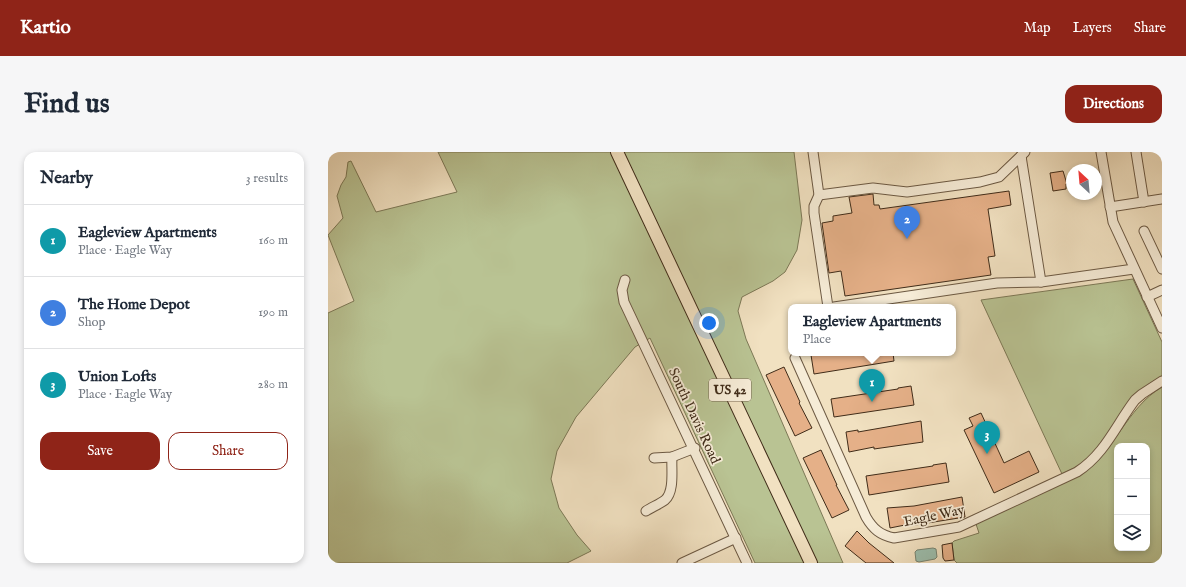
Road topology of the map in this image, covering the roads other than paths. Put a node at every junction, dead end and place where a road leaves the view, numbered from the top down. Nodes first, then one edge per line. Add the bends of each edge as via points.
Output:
1 (617, 152) edge
2 (813, 152) edge
3 (1101, 152) edge
4 (1136, 152) edge
5 (1023, 154) edge
6 (819, 195) junction
7 (1162, 199) edge
8 (1144, 202) junction
9 (1110, 207) junction
10 (1144, 231) dead end
11 (1162, 269) edge
12 (1134, 270) junction
13 (624, 280) dead end
14 (1041, 282) junction
15 (1162, 290) edge
16 (1147, 297) junction
17 (828, 304) edge
18 (854, 304) edge
19 (1159, 313) edge
20 (1162, 328) edge
21 (795, 358) dead end
22 (1162, 381) edge
23 (695, 448) junction
24 (672, 456) junction
25 (654, 458) dead end
26 (646, 511) dead end
27 (736, 538) junction
28 (682, 563) edge
29 (747, 563) edge
30 (811, 563) edge

1 - 30 main road, US 42
2 - 6 street
3 - 9 street
4 - 8 street
5 - 6 street via 999,176 980,182 907,192 873,188
5 - 14 street
6 - 17 street via 814,213
7 - 8 street
8 - 9 street
9 - 12 street via 1113,222
10 - 11 street
12 - 14 street
12 - 16 street
13 - 23 street, South Davis Road via 624,302
14 - 18 street via 997,283
15 - 16 street
16 - 19 street
19 - 20 street
21 - 22 street, Eagle Way via 866,517 874,530 894,538 959,527 1077,472 1093,461 1102,450 1135,400
23 - 24 street
23 - 27 street, South Davis Road
24 - 25 street
24 - 26 street via 671,482 667,496
27 - 28 street
27 - 29 street, South Davis Road

